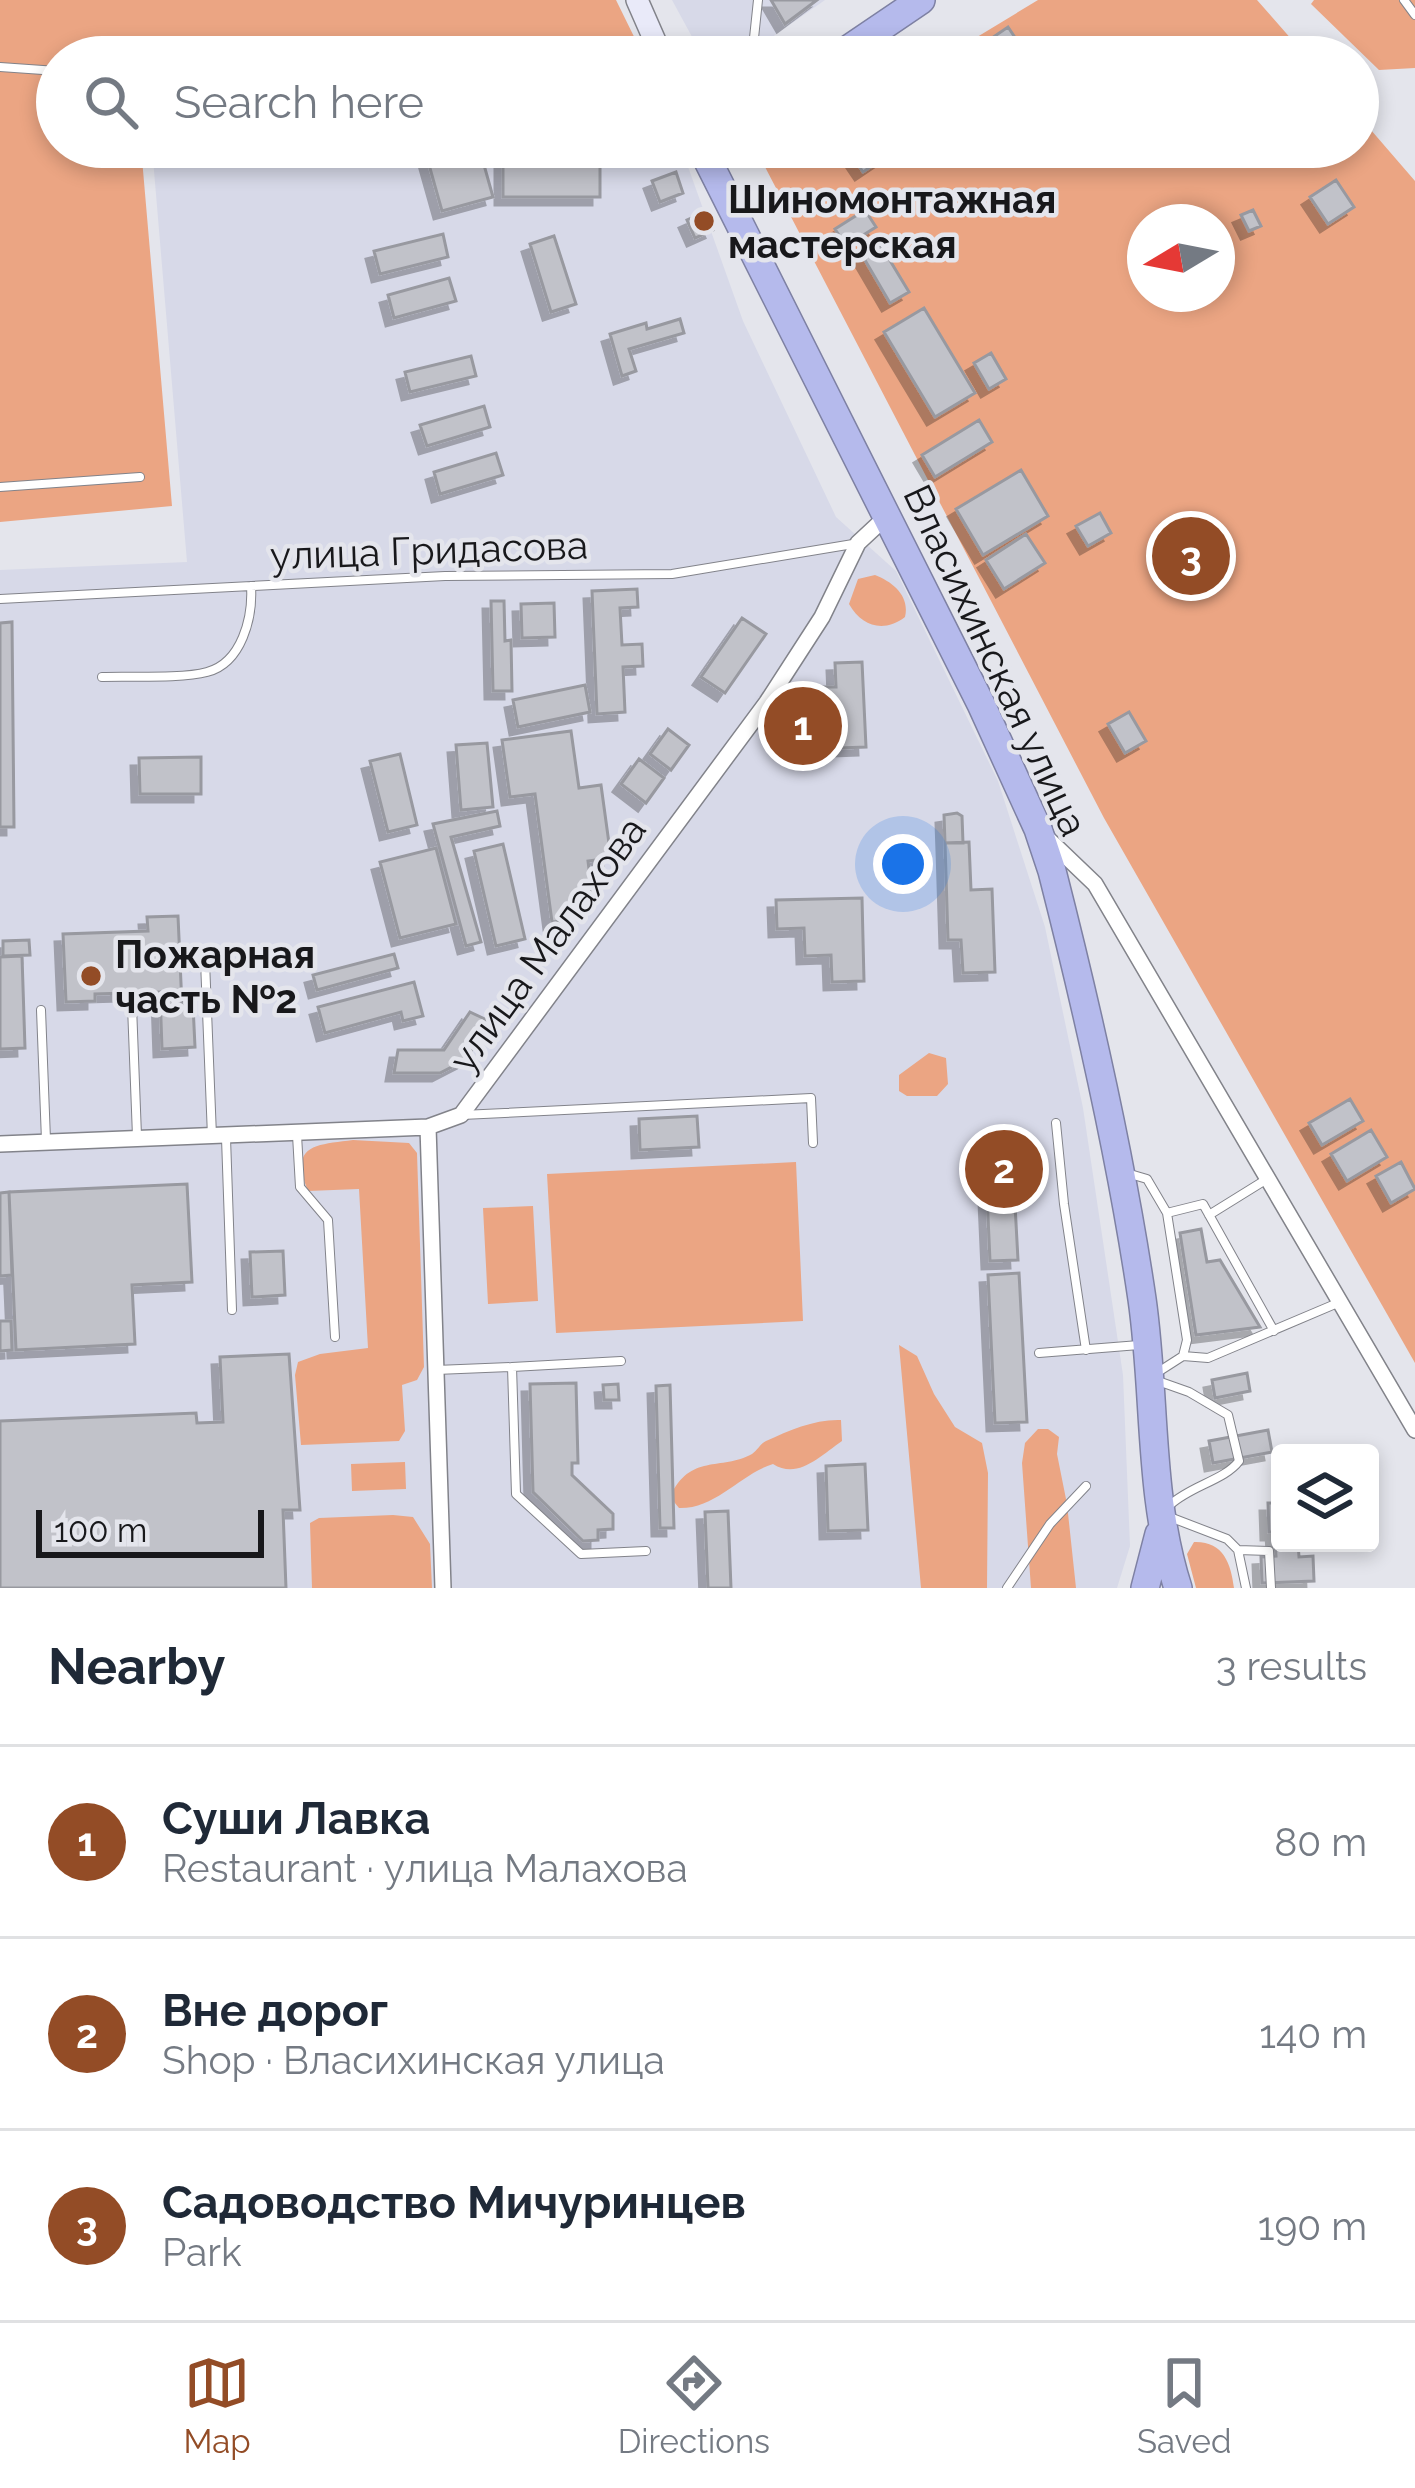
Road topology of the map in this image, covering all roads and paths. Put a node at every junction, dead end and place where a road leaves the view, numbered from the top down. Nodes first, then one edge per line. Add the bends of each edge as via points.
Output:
1 (637, 0) edge
2 (758, 0) edge
3 (920, 0) edge
4 (1404, 0) edge
5 (1415, 15) edge
6 (653, 36) edge
7 (754, 36) edge
8 (868, 36) edge
9 (0, 67) edge
10 (36, 70) edge
11 (714, 168) edge
12 (140, 477) dead end
13 (0, 487) edge
14 (887, 516) junction
15 (858, 543) junction
16 (251, 586) junction
17 (0, 599) edge
18 (102, 677) dead end
19 (1038, 829) junction
20 (205, 961) dead end
21 (132, 1006) dead end
22 (41, 1010) dead end
23 (460, 1115) junction
24 (1056, 1123) dead end
25 (428, 1127) junction
26 (297, 1134) junction
27 (219, 1137) junction
28 (137, 1139) junction
29 (46, 1142) junction
30 (813, 1143) dead end
31 (0, 1144) edge
32 (1120, 1172) junction
33 (1267, 1179) junction
34 (1167, 1213) junction
35 (1210, 1215) junction
36 (1341, 1301) junction
37 (232, 1310) dead end
38 (1274, 1331) junction
39 (335, 1337) dead end
40 (1146, 1345) junction
41 (1086, 1350) junction
42 (1039, 1353) dead end
43 (1183, 1356) junction
44 (621, 1361) dead end
45 (512, 1367) junction
46 (434, 1370) junction
47 (1149, 1378) junction
48 (1415, 1430) edge
49 (1086, 1486) dead end
50 (1160, 1519) junction
51 (1238, 1550) junction
52 (646, 1551) dead end
53 (443, 1588) edge
54 (1007, 1588) edge
55 (1145, 1588) edge
56 (1178, 1588) edge
57 (1246, 1588) edge
58 (1271, 1588) edge

1 - 6 street
2 - 7 lane
3 - 8 highway
4 - 5 lane
9 - 10 lane
11 - 14 highway, Власихинская улица
12 - 13 lane
14 - 15 street
14 - 19 highway, Власихинская улица
15 - 16 lane, улица Гридасова via 672,574
15 - 23 street, улица Малахова via 767,701
16 - 17 lane, улица Гридасова
16 - 18 lane via 248,628 229,658 208,672
19 - 32 highway, Власихинская улица
19 - 33 street via 1095,884
20 - 27 lane
21 - 28 lane
22 - 29 lane
23 - 25 street, улица Малахова
23 - 30 lane via 811,1098
24 - 41 lane
25 - 26 street, улица Малахова
25 - 46 street
26 - 27 street, улица Малахова
26 - 39 lane via 300,1187 328,1220
27 - 28 street, улица Малахова
27 - 37 lane
28 - 29 street, улица Малахова
29 - 31 street, улица Малахова
32 - 34 lane via 1147,1180
32 - 40 highway, Власихинская улица
33 - 35 lane
33 - 36 street
34 - 35 lane via 1203,1204
34 - 43 lane
35 - 38 lane
36 - 38 lane
36 - 48 street
38 - 43 lane via 1208,1358
40 - 41 lane
40 - 47 highway, Власихинская улица
41 - 42 lane
43 - 47 lane
44 - 45 lane
45 - 46 lane
45 - 52 lane via 516,1494 580,1554
46 - 53 street
47 - 50 highway, Власихинская улица
47 - 50 lane via 1228,1414 1239,1461 1187,1489
49 - 54 lane
50 - 51 lane via 1227,1539
50 - 55 highway
50 - 56 highway
51 - 57 lane
51 - 58 lane via 1269,1551

